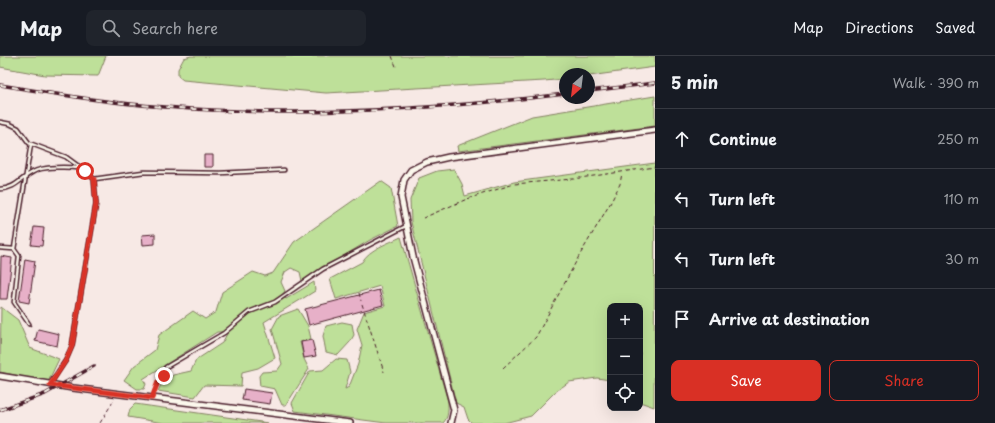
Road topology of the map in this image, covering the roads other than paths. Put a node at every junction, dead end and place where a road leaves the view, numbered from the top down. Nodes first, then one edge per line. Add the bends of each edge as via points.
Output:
1 (0, 122) edge
2 (655, 130) edge
3 (31, 144) junction
4 (284, 170) dead end
5 (85, 171) junction
6 (25, 178) junction
7 (94, 179) junction
8 (0, 188) edge
9 (406, 226) junction
10 (0, 248) edge
11 (14, 249) junction
12 (29, 324) dead end
13 (166, 367) road end
14 (0, 376) edge
15 (50, 385) junction
16 (453, 422) edge
17 (350, 423) edge

1 - 3 lane via 18,128
2 - 9 street via 464,155 422,164 406,175 402,185 401,197
3 - 5 lane via 66,157
3 - 6 lane
4 - 7 lane via 220,173 144,172
5 - 6 lane via 74,168 41,169
5 - 7 lane
6 - 8 lane via 14,186
6 - 11 lane
7 - 15 lane via 96,204 72,346
9 - 13 lane via 323,269 275,302 249,312 224,333
9 - 16 street via 454,410
10 - 11 lane
11 - 12 lane via 19,256 14,302
14 - 15 street
15 - 17 street

